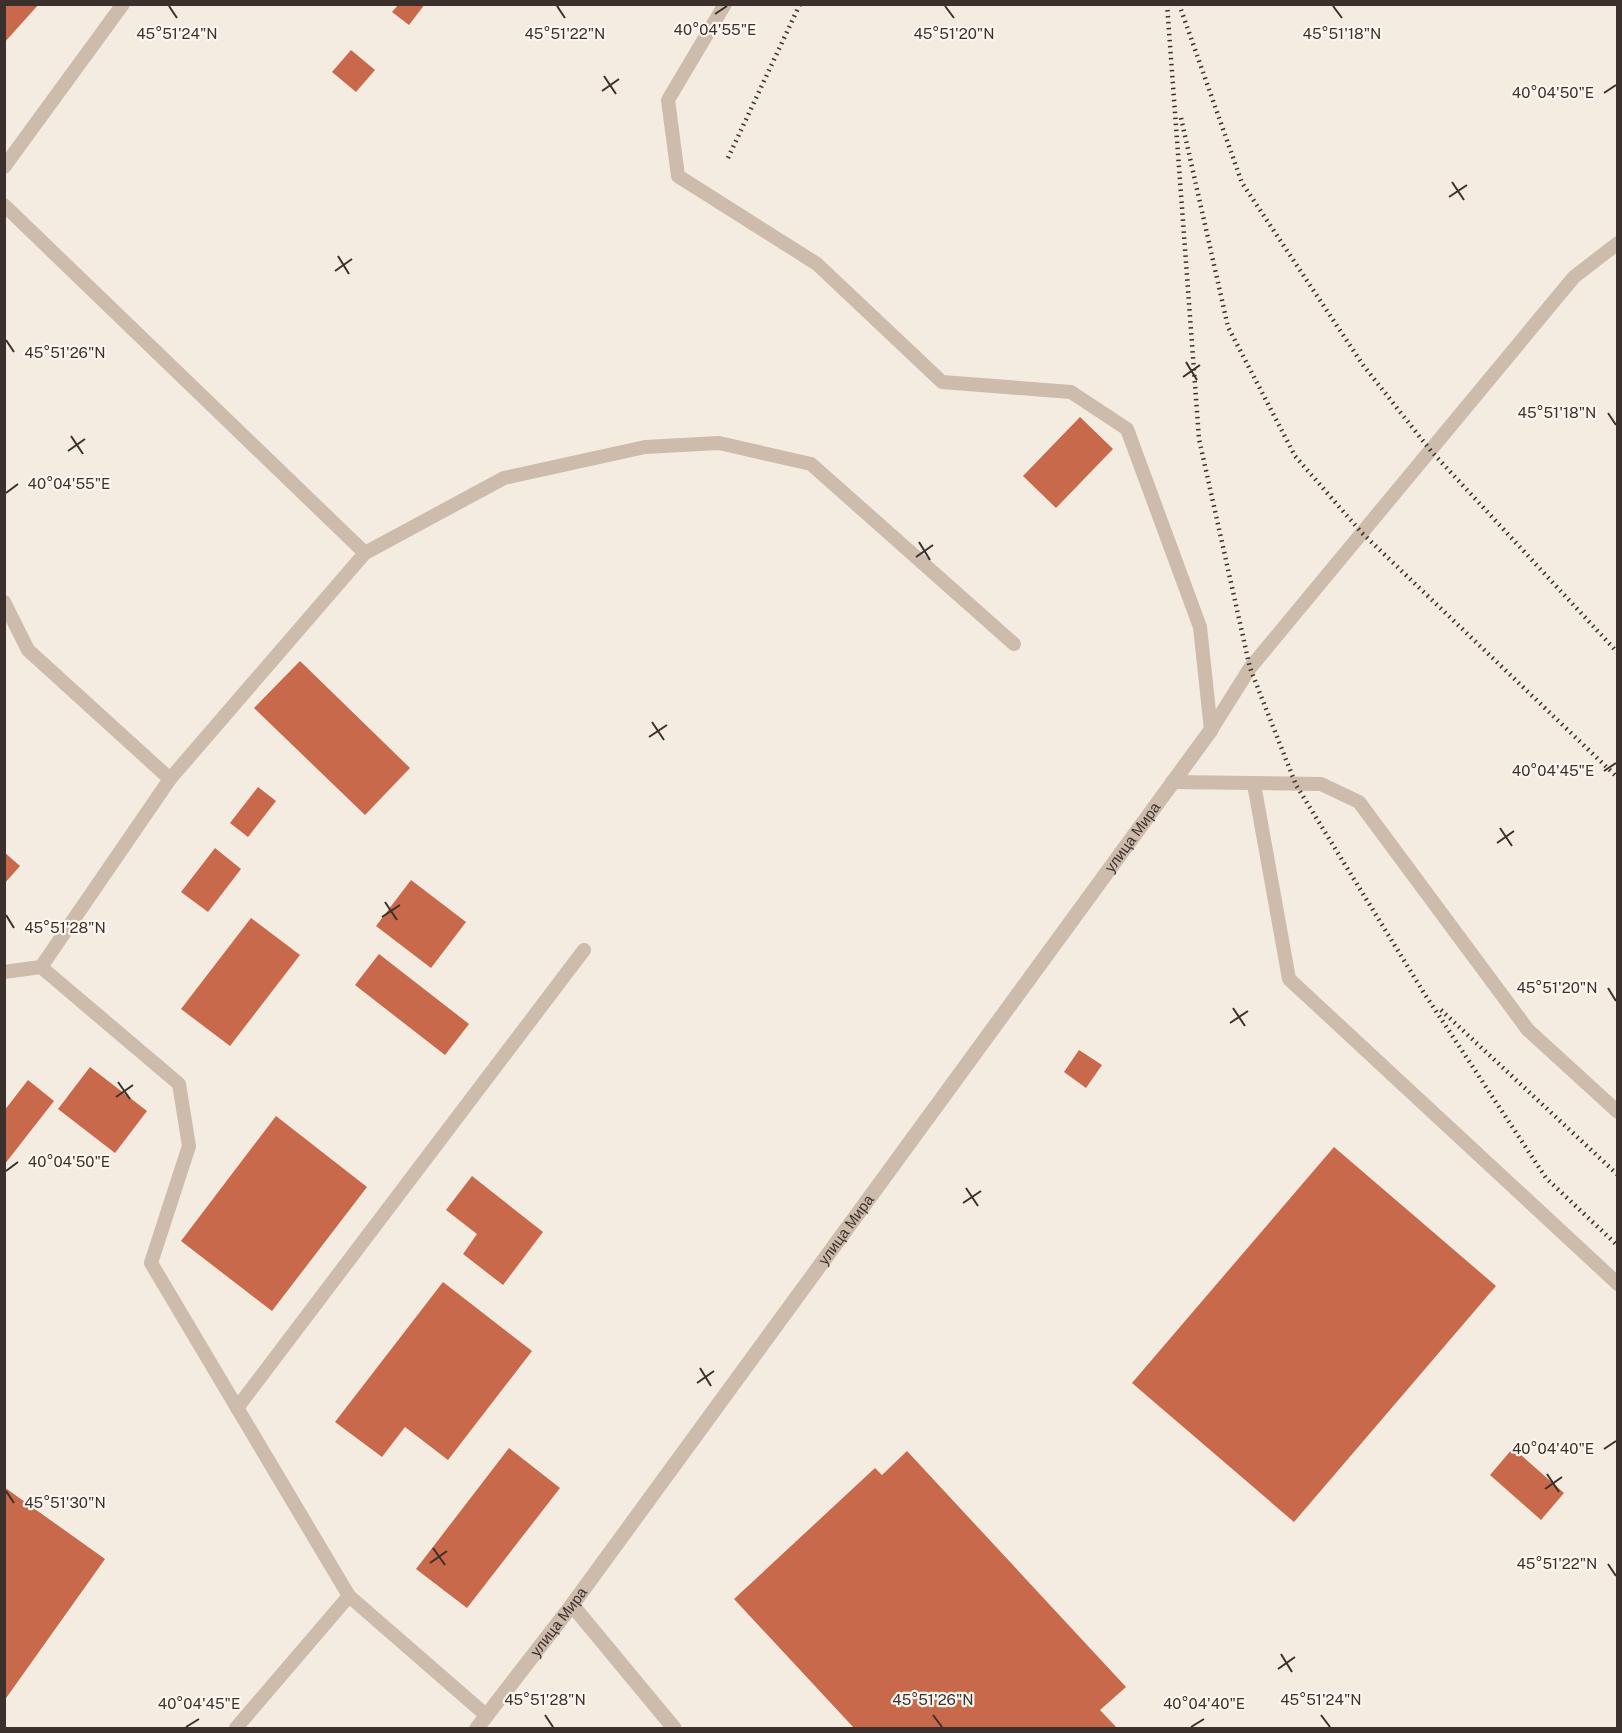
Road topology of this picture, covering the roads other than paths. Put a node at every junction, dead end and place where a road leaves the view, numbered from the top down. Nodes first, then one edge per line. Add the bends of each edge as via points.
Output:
1 (123, 4) edge
2 (725, 4) edge
3 (4, 167) edge
4 (4, 205) edge
5 (1617, 243) edge
6 (365, 553) junction
7 (4, 602) edge
8 (1014, 644) dead end
9 (1210, 730) junction
10 (170, 778) junction
11 (1172, 782) junction
12 (1254, 784) junction
13 (584, 950) dead end
14 (41, 967) junction
15 (4, 972) edge
16 (1617, 1112) edge
17 (1617, 1284) edge
18 (237, 1408) junction
19 (349, 1596) junction
20 (572, 1605) junction
21 (487, 1716) junction
22 (236, 1728) edge
23 (477, 1728) edge
24 (674, 1728) edge

1 - 3 lane
2 - 9 lane via 668,100 678,176 817,264 942,382 1071,392 1126,429 1200,627
4 - 6 lane
5 - 9 lane via 1574,278 1250,668
6 - 8 lane via 504,478 645,447 719,442 811,464
6 - 10 lane
7 - 10 lane via 28,650
9 - 11 street, улица Мира
10 - 14 lane
11 - 12 lane
11 - 20 street, улица Мира
12 - 16 lane via 1322,784 1359,802 1528,1030
12 - 17 lane via 1289,979
13 - 18 lane
14 - 15 lane
14 - 18 lane via 179,1084 189,1146 151,1263
18 - 19 lane
19 - 21 lane
19 - 22 lane
20 - 21 street, улица Мира
20 - 24 street
21 - 23 street, улица Мира

